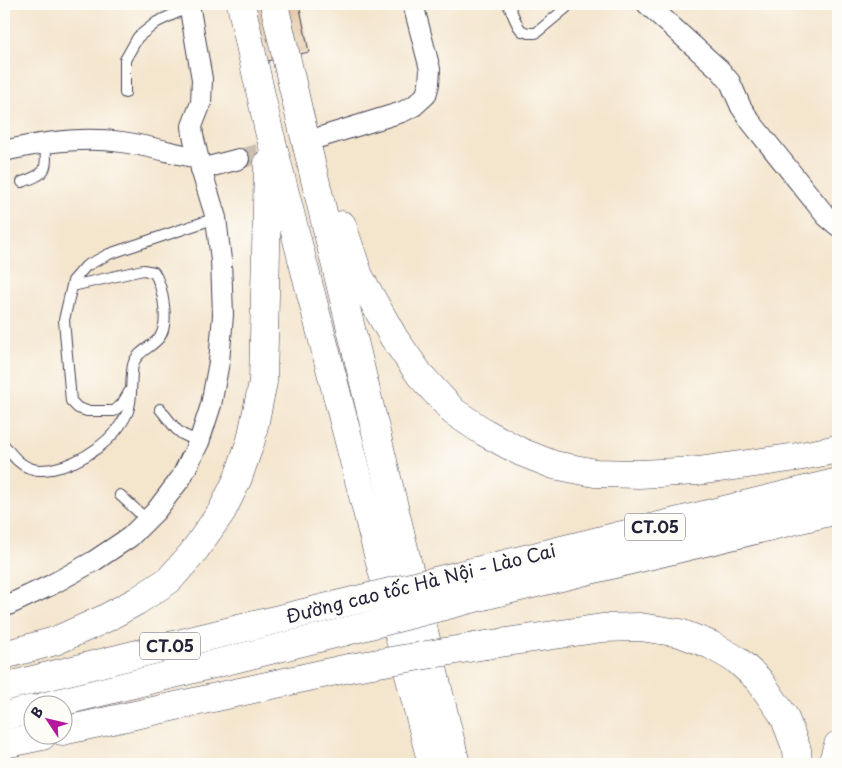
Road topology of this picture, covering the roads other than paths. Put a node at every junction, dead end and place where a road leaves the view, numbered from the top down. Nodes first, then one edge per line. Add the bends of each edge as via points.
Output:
1 (241, 4) edge
2 (274, 4) edge
3 (413, 4) edge
4 (508, 4) edge
5 (647, 4) edge
6 (189, 5) edge
7 (566, 8) dead end
8 (125, 93) dead end
9 (298, 109) junction
10 (268, 127) junction
11 (321, 137) tunnel mouth
12 (45, 143) junction
13 (4, 152) edge
14 (239, 159) tunnel mouth
15 (199, 164) junction
16 (22, 182) dead end
17 (216, 218) junction
18 (838, 226) edge
19 (72, 286) junction
20 (130, 389) junction
21 (160, 409) dead end
22 (199, 442) junction
23 (4, 445) edge
24 (838, 449) edge
25 (838, 482) edge
26 (120, 495) dead end
27 (838, 510) edge
28 (147, 520) junction
29 (4, 607) edge
30 (4, 655) edge
31 (4, 688) edge
32 (72, 699) edge
33 (22, 712) edge
34 (4, 716) edge
35 (72, 729) edge
36 (22, 740) edge
37 (4, 744) edge
38 (838, 745) edge
39 (432, 764) edge
40 (456, 764) edge
41 (798, 764) edge
42 (832, 764) edge

1 - 10 highway
2 - 9 highway
3 - 11 street via 430,69 426,95 402,112
4 - 7 lane via 518,26 529,33 536,33
5 - 18 street via 720,70 751,122 826,216
6 - 8 lane via 157,22 138,37 124,60
6 - 15 street via 202,79 201,104 192,126
9 - 24 highway via 314,141 359,276 394,338 420,375 454,412 484,432 554,465 595,473 698,471
9 - 40 highway
10 - 30 highway via 263,382 251,440 222,511 169,580 104,619 54,641
10 - 39 highway
12 - 13 street
12 - 15 street via 122,142
12 - 16 lane via 44,170
14 - 15 street
15 - 17 street
17 - 19 lane via 109,254 86,266
17 - 22 street via 223,315 211,405
19 - 20 lane via 64,320 71,401 87,411 114,411
19 - 20 lane via 143,270 154,272 159,281 164,329 133,364
20 - 23 lane via 129,408 124,420 84,458 61,467 32,469 16,460
21 - 22 lane via 176,429
22 - 28 street via 181,478
25 - 31 highway, Đường cao tốc Hà Nội - Lào Cai / CT.05, bridge
26 - 28 lane
27 - 32 highway, Đường cao tốc Hà Nội - Lào Cai / CT.05, bridge
28 - 29 street via 94,561 51,586
33 - 34 highway
35 - 41 highway, bridge via 349,668 602,628 640,627 680,633 737,660 758,680 784,716 797,750
36 - 37 highway
38 - 42 highway

